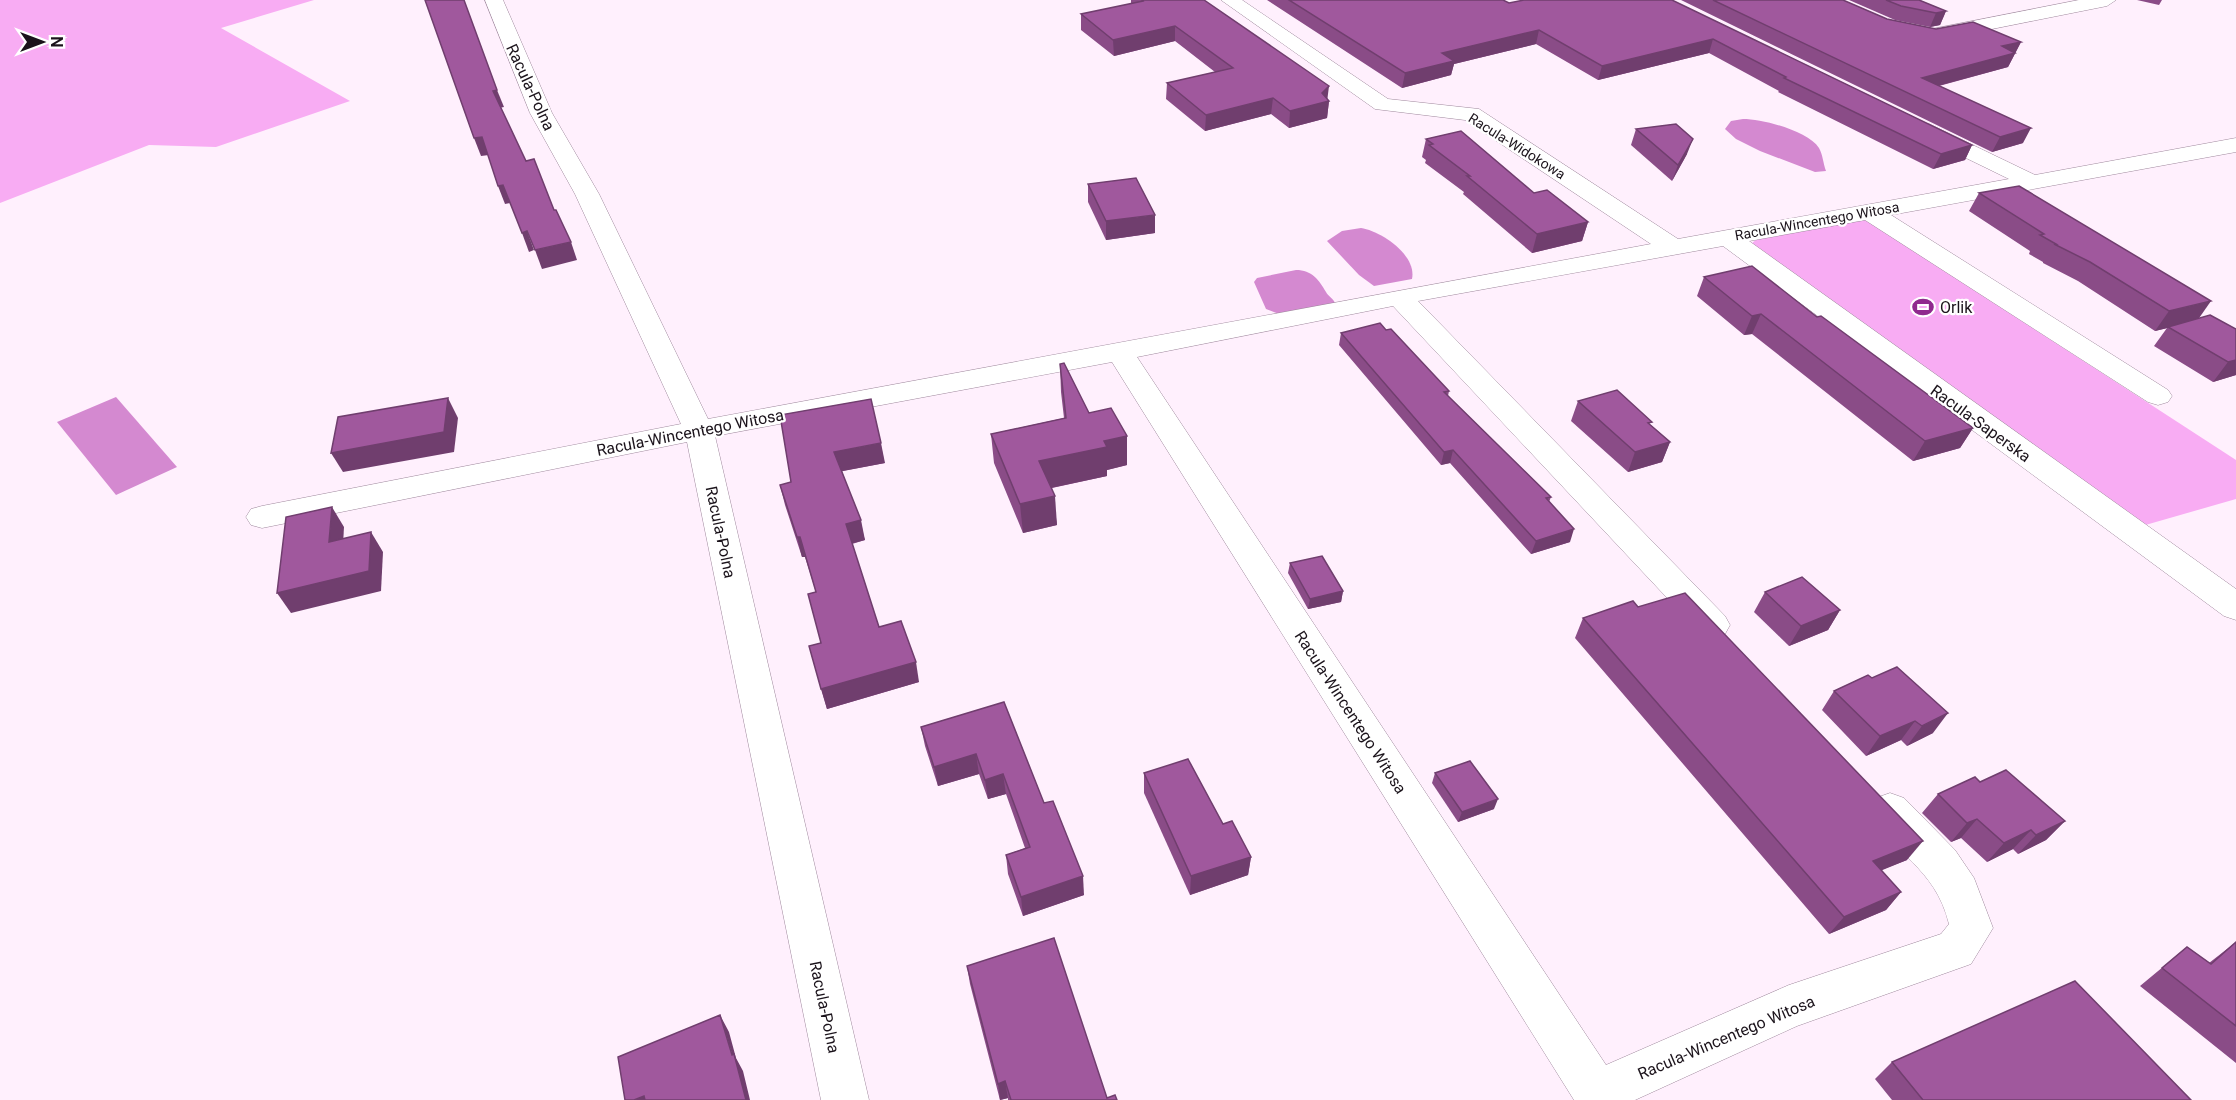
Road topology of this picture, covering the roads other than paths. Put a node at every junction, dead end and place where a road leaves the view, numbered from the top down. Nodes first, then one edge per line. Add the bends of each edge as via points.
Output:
1 (494, 0) edge
2 (1230, 0) edge
3 (2107, 0) edge
4 (1917, 32) edge
5 (1914, 124) edge
6 (2236, 145) edge
7 (2030, 181) junction
8 (1870, 212) junction
9 (1727, 237) junction
10 (1673, 247) junction
11 (1399, 297) junction
12 (1120, 352) junction
13 (2158, 396) dead end
14 (699, 430) junction
15 (262, 517) dead end
16 (2236, 607) edge
17 (1737, 650) edge
18 (1869, 788) edge
19 (845, 1100) edge

1 - 14 street, Racula-Polna via 541,113 587,194
2 - 10 street, Racula-Widokowa via 1382,105 1471,114
3 - 4 street via 1930,35
5 - 7 street
6 - 7 street, Racula-Wincentego Witosa
7 - 8 street, Racula-Wincentego Witosa
8 - 9 street, Racula-Wincentego Witosa
8 - 13 street
9 - 10 street, Racula-Wincentego Witosa
9 - 16 street, Racula-Saperska
10 - 11 street, Racula-Wincentego Witosa
11 - 12 street, Racula-Wincentego Witosa
11 - 17 street
12 - 14 street, Racula-Wincentego Witosa
12 - 18 street, Racula-Wincentego Witosa via 1597,1092 1789,1007 1956,950 1971,928 1966,903 1951,874
14 - 15 street, Racula-Wincentego Witosa
14 - 19 street, Racula-Polna

